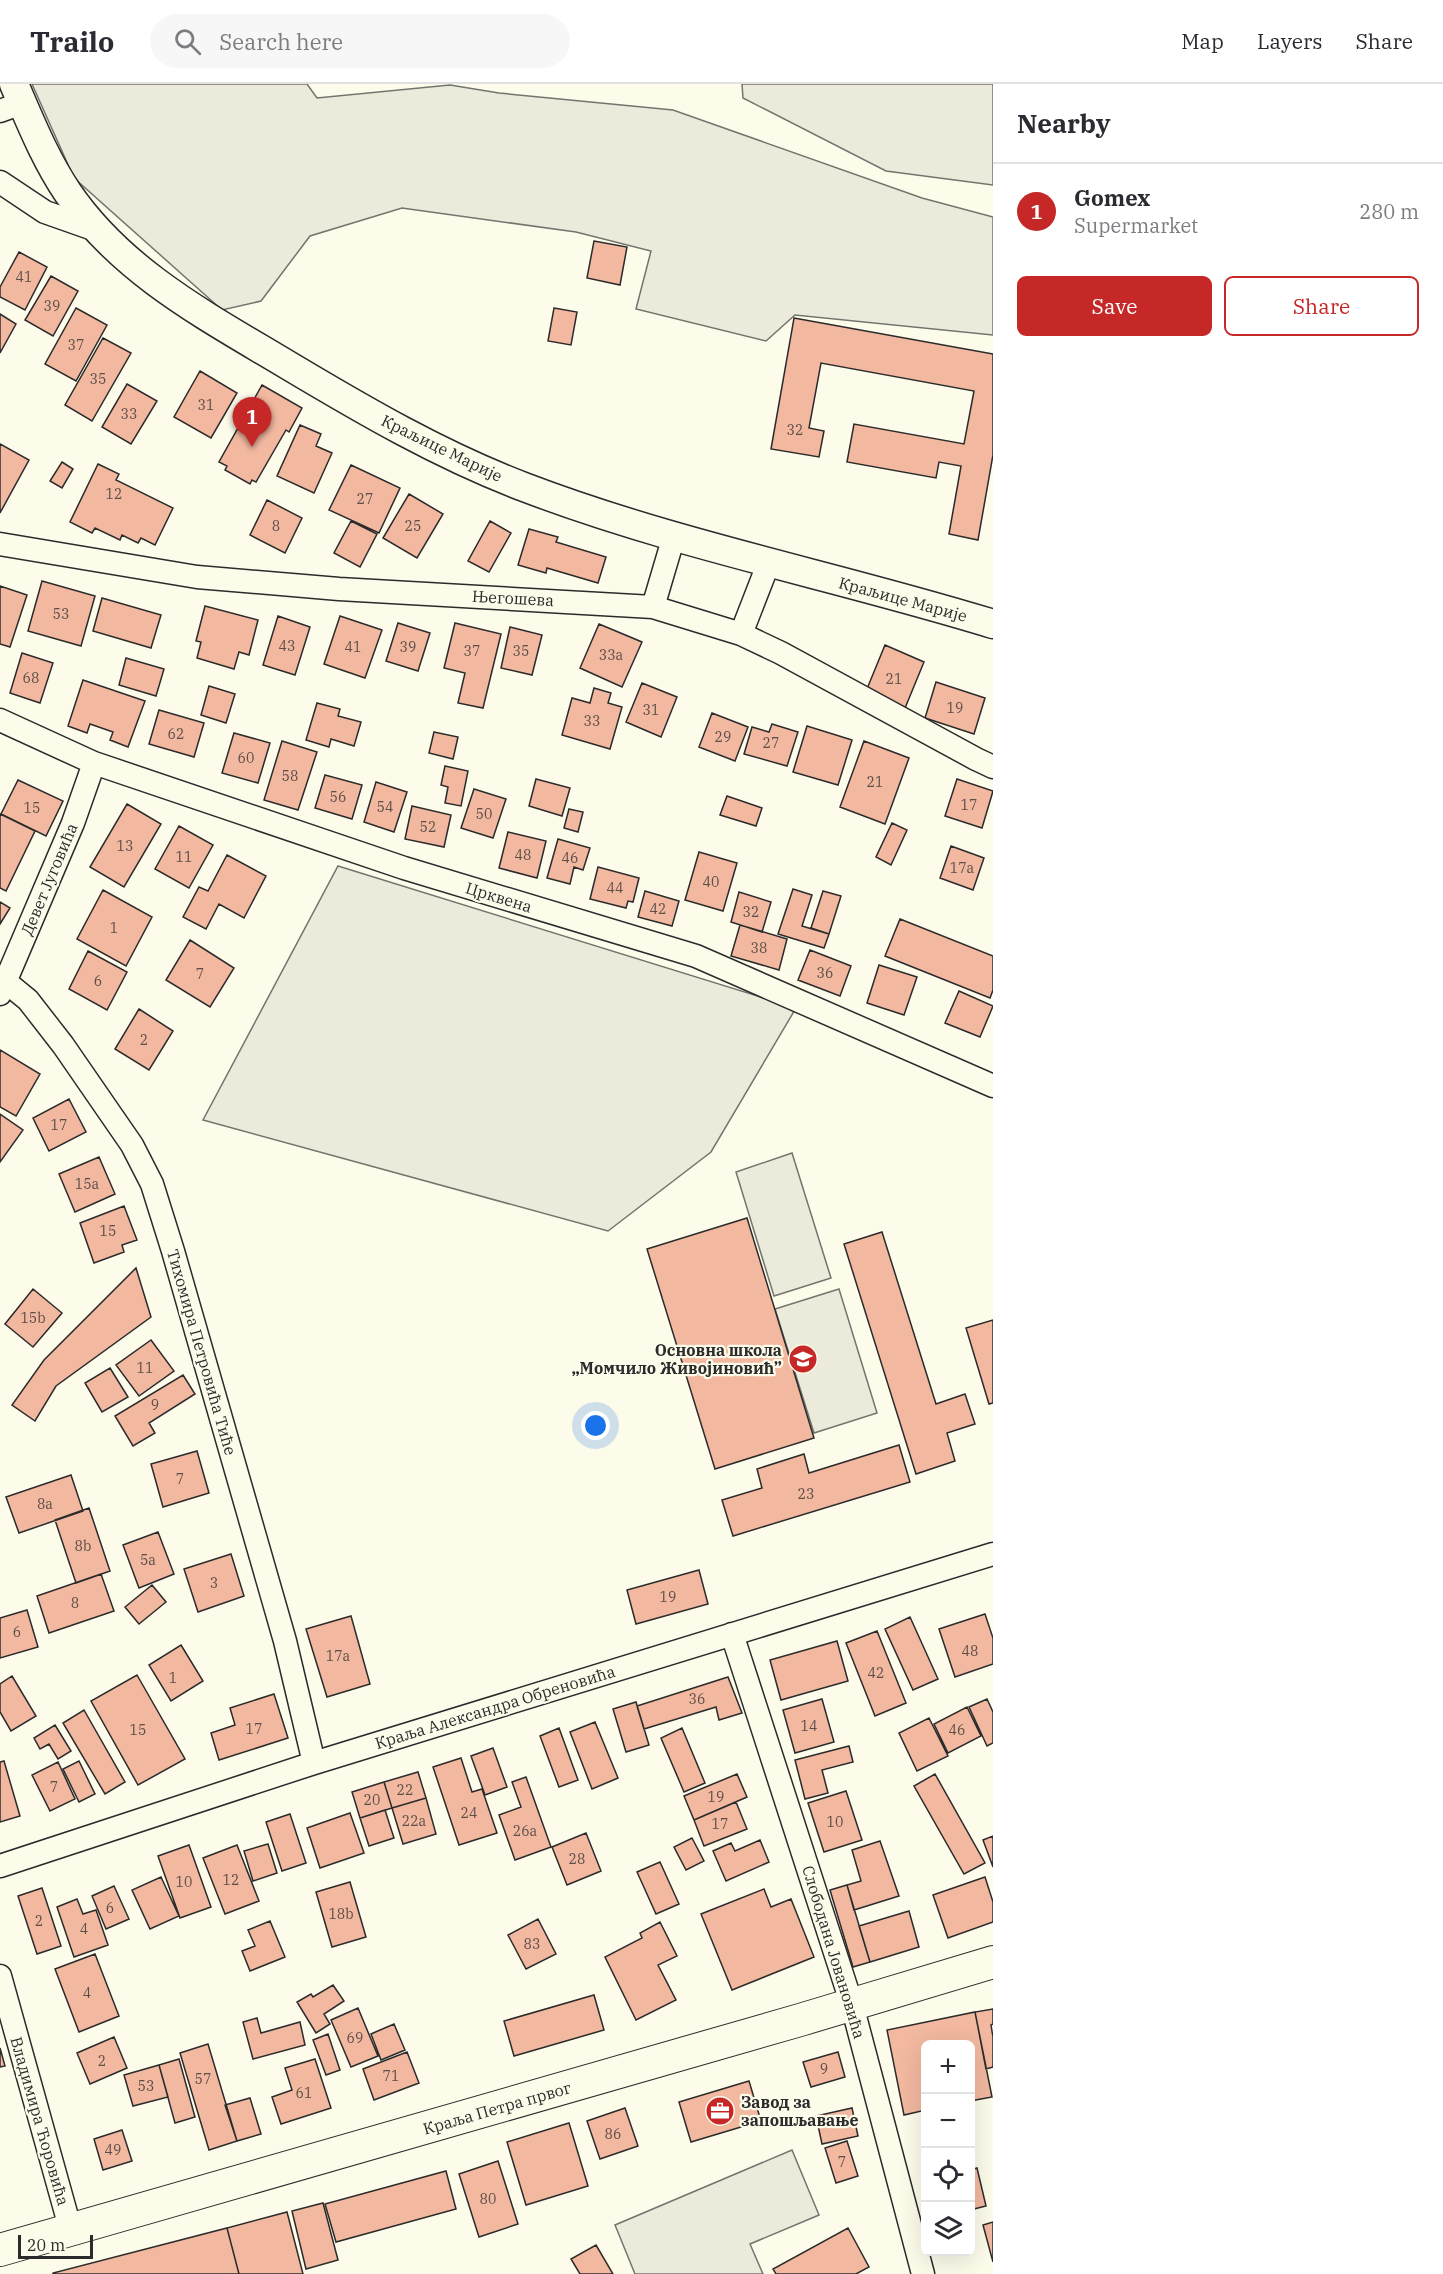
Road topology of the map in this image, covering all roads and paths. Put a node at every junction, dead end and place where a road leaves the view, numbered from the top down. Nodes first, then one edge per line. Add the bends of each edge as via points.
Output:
1 (12, 99) edge
2 (0, 182) edge
3 (99, 231) junction
4 (674, 536) junction
5 (0, 543) edge
6 (769, 562) junction
7 (653, 607) junction
8 (993, 624) edge
9 (741, 634) junction
10 (0, 720) edge
11 (94, 764) junction
12 (993, 767) edge
13 (3, 988) edge
14 (993, 1086) edge
15 (993, 1554) edge
16 (732, 1634) junction
17 (314, 1762) junction
18 (0, 1866) edge
19 (993, 1962) edge
20 (0, 1976) edge
21 (852, 2005) junction
22 (71, 2231) junction
23 (0, 2250) edge
24 (923, 2274) edge

1 - 3 street, Краљице Марије via 68,192
2 - 3 street via 45,212
3 - 4 street, Краљице Марије via 129,262 186,304 430,446 531,489
4 - 6 street, Краљице Марије
4 - 7 street
5 - 7 street, Његошева via 197,577
6 - 8 street, Краљице Марије
6 - 9 street
7 - 9 street, Његошева
9 - 12 street, Његошева
10 - 11 street, Црквена
11 - 13 street, Девет Југовића
11 - 14 street, Црквена via 404,868 696,956
13 - 17 street, Тихомира Петровића Тиће via 28,1000 63,1045 132,1145 152,1184 285,1641
15 - 16 street, Краља Александра Обреновића
16 - 17 street, Краља Александра Обреновића
16 - 21 street, Слободана Јовановића
17 - 18 street, Краља Александра Обреновића
19 - 21 main road, Краља Петра првог
20 - 22 street, Владимира Ћоровића
21 - 22 main road, Краља Петра првог
21 - 24 street, Слободана Јовановића
22 - 23 main road, Краља Петра првог

